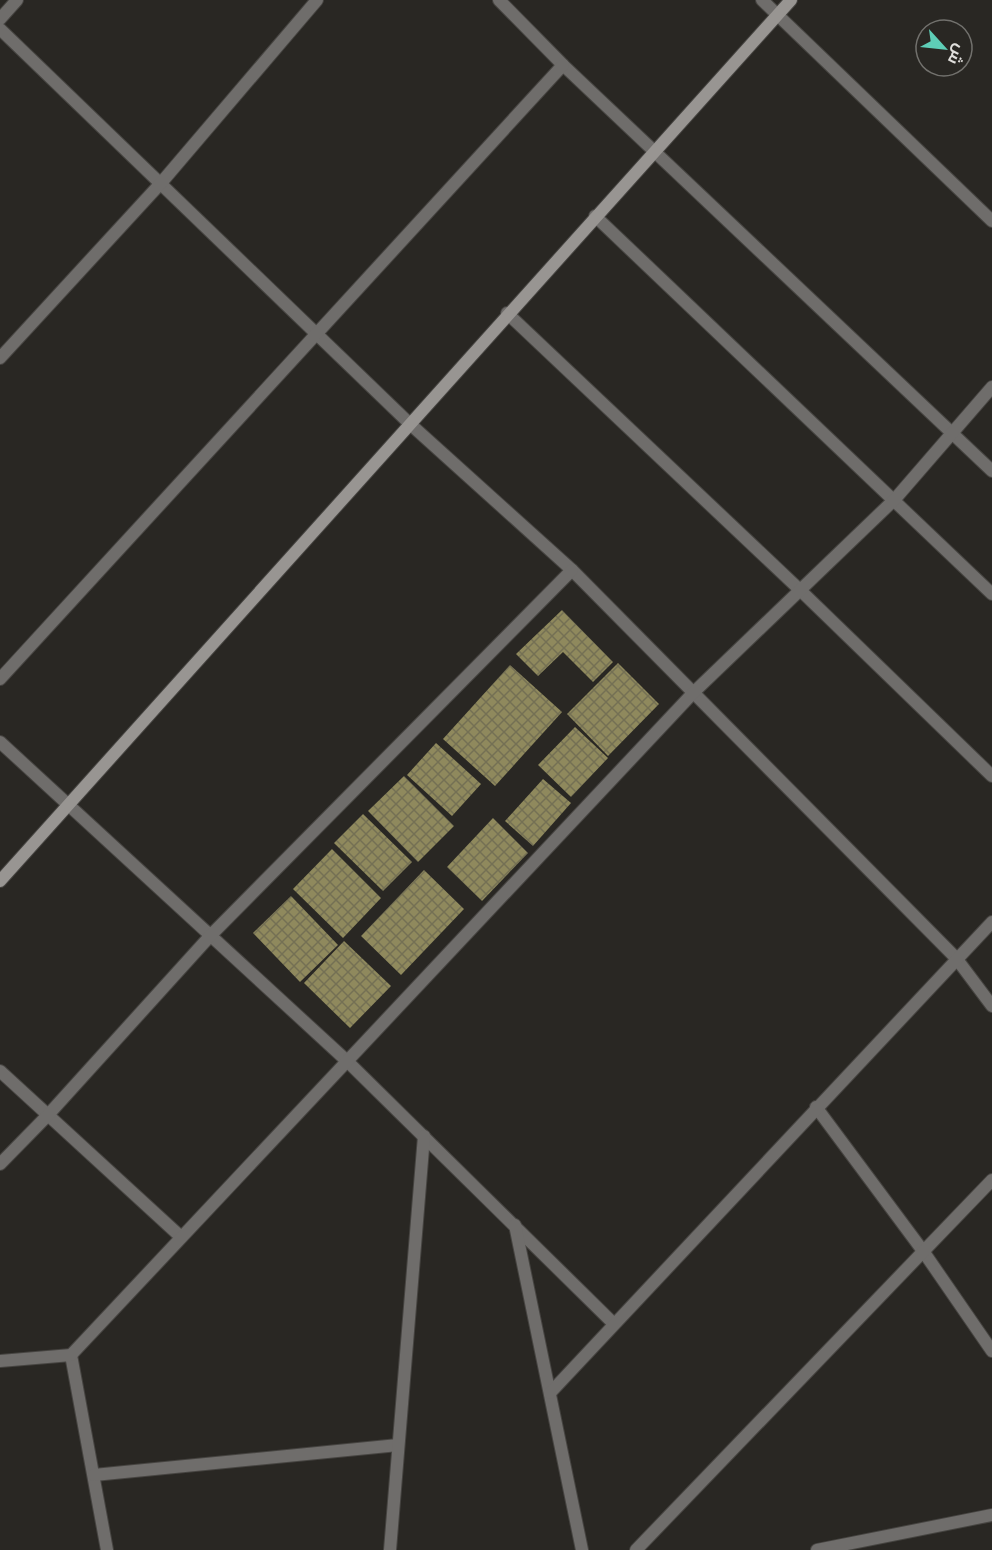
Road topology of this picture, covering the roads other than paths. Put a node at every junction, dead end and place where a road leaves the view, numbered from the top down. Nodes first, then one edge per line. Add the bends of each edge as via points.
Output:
1 (17, 0) edge
2 (317, 0) edge
3 (499, 0) edge
4 (762, 0) edge
5 (791, 0) edge
6 (777, 15) junction
7 (0, 19) edge
8 (0, 29) edge
9 (563, 64) junction
10 (656, 150) junction
11 (161, 183) junction
12 (595, 216) junction
13 (992, 221) edge
14 (507, 314) junction
15 (316, 333) junction
16 (0, 358) edge
17 (992, 387) edge
18 (409, 423) junction
19 (953, 432) junction
20 (992, 471) edge
21 (896, 499) junction
22 (572, 570) junction
23 (800, 590) junction
24 (992, 594) edge
25 (0, 679) edge
26 (694, 692) junction
27 (0, 742) edge
28 (992, 776) edge
29 (68, 805) junction
30 (0, 881) edge
31 (992, 922) edge
32 (211, 935) junction
33 (956, 958) junction
34 (992, 1006) edge
35 (347, 1061) junction
36 (0, 1071) edge
37 (816, 1107) junction
38 (48, 1115) junction
39 (424, 1136) junction
40 (0, 1164) edge
41 (992, 1180) edge
42 (515, 1224) junction
43 (181, 1236) junction
44 (923, 1251) junction
45 (613, 1323) junction
46 (0, 1351) edge
47 (992, 1351) edge
48 (71, 1355) junction
49 (5, 1361) edge
50 (550, 1393) junction
51 (398, 1445) junction
52 (94, 1475) junction
53 (992, 1515) edge
54 (107, 1550) edge
55 (390, 1550) edge
56 (582, 1550) edge
57 (636, 1550) edge
58 (817, 1550) edge

1 - 7 street
2 - 11 street
3 - 9 street
4 - 6 street
5 - 6 street
6 - 10 street
6 - 13 street
8 - 11 street
9 - 10 street
9 - 15 street
10 - 12 street
10 - 19 street
11 - 15 street
11 - 16 street
12 - 14 street
12 - 21 street
14 - 18 street
14 - 23 street
15 - 18 street
15 - 25 street
17 - 19 street
18 - 22 street
18 - 29 street
19 - 20 street
19 - 21 street
21 - 23 street
21 - 24 street
22 - 26 street
22 - 32 street
23 - 26 street
23 - 28 street
26 - 33 street
26 - 35 street
27 - 29 street
29 - 30 street
29 - 32 street
31 - 33 street
32 - 35 street
32 - 38 street
33 - 34 street
33 - 37 street
35 - 39 street
35 - 43 street
36 - 38 street
37 - 44 street
37 - 45 street
38 - 40 street
38 - 43 street
39 - 42 street
39 - 51 street
41 - 44 street
42 - 45 street
42 - 50 street
43 - 48 street
44 - 47 street
44 - 57 street
45 - 50 street
46 - 49 street
48 - 49 street
48 - 52 street
50 - 56 street
51 - 52 street
51 - 55 street
52 - 54 street
53 - 58 street

